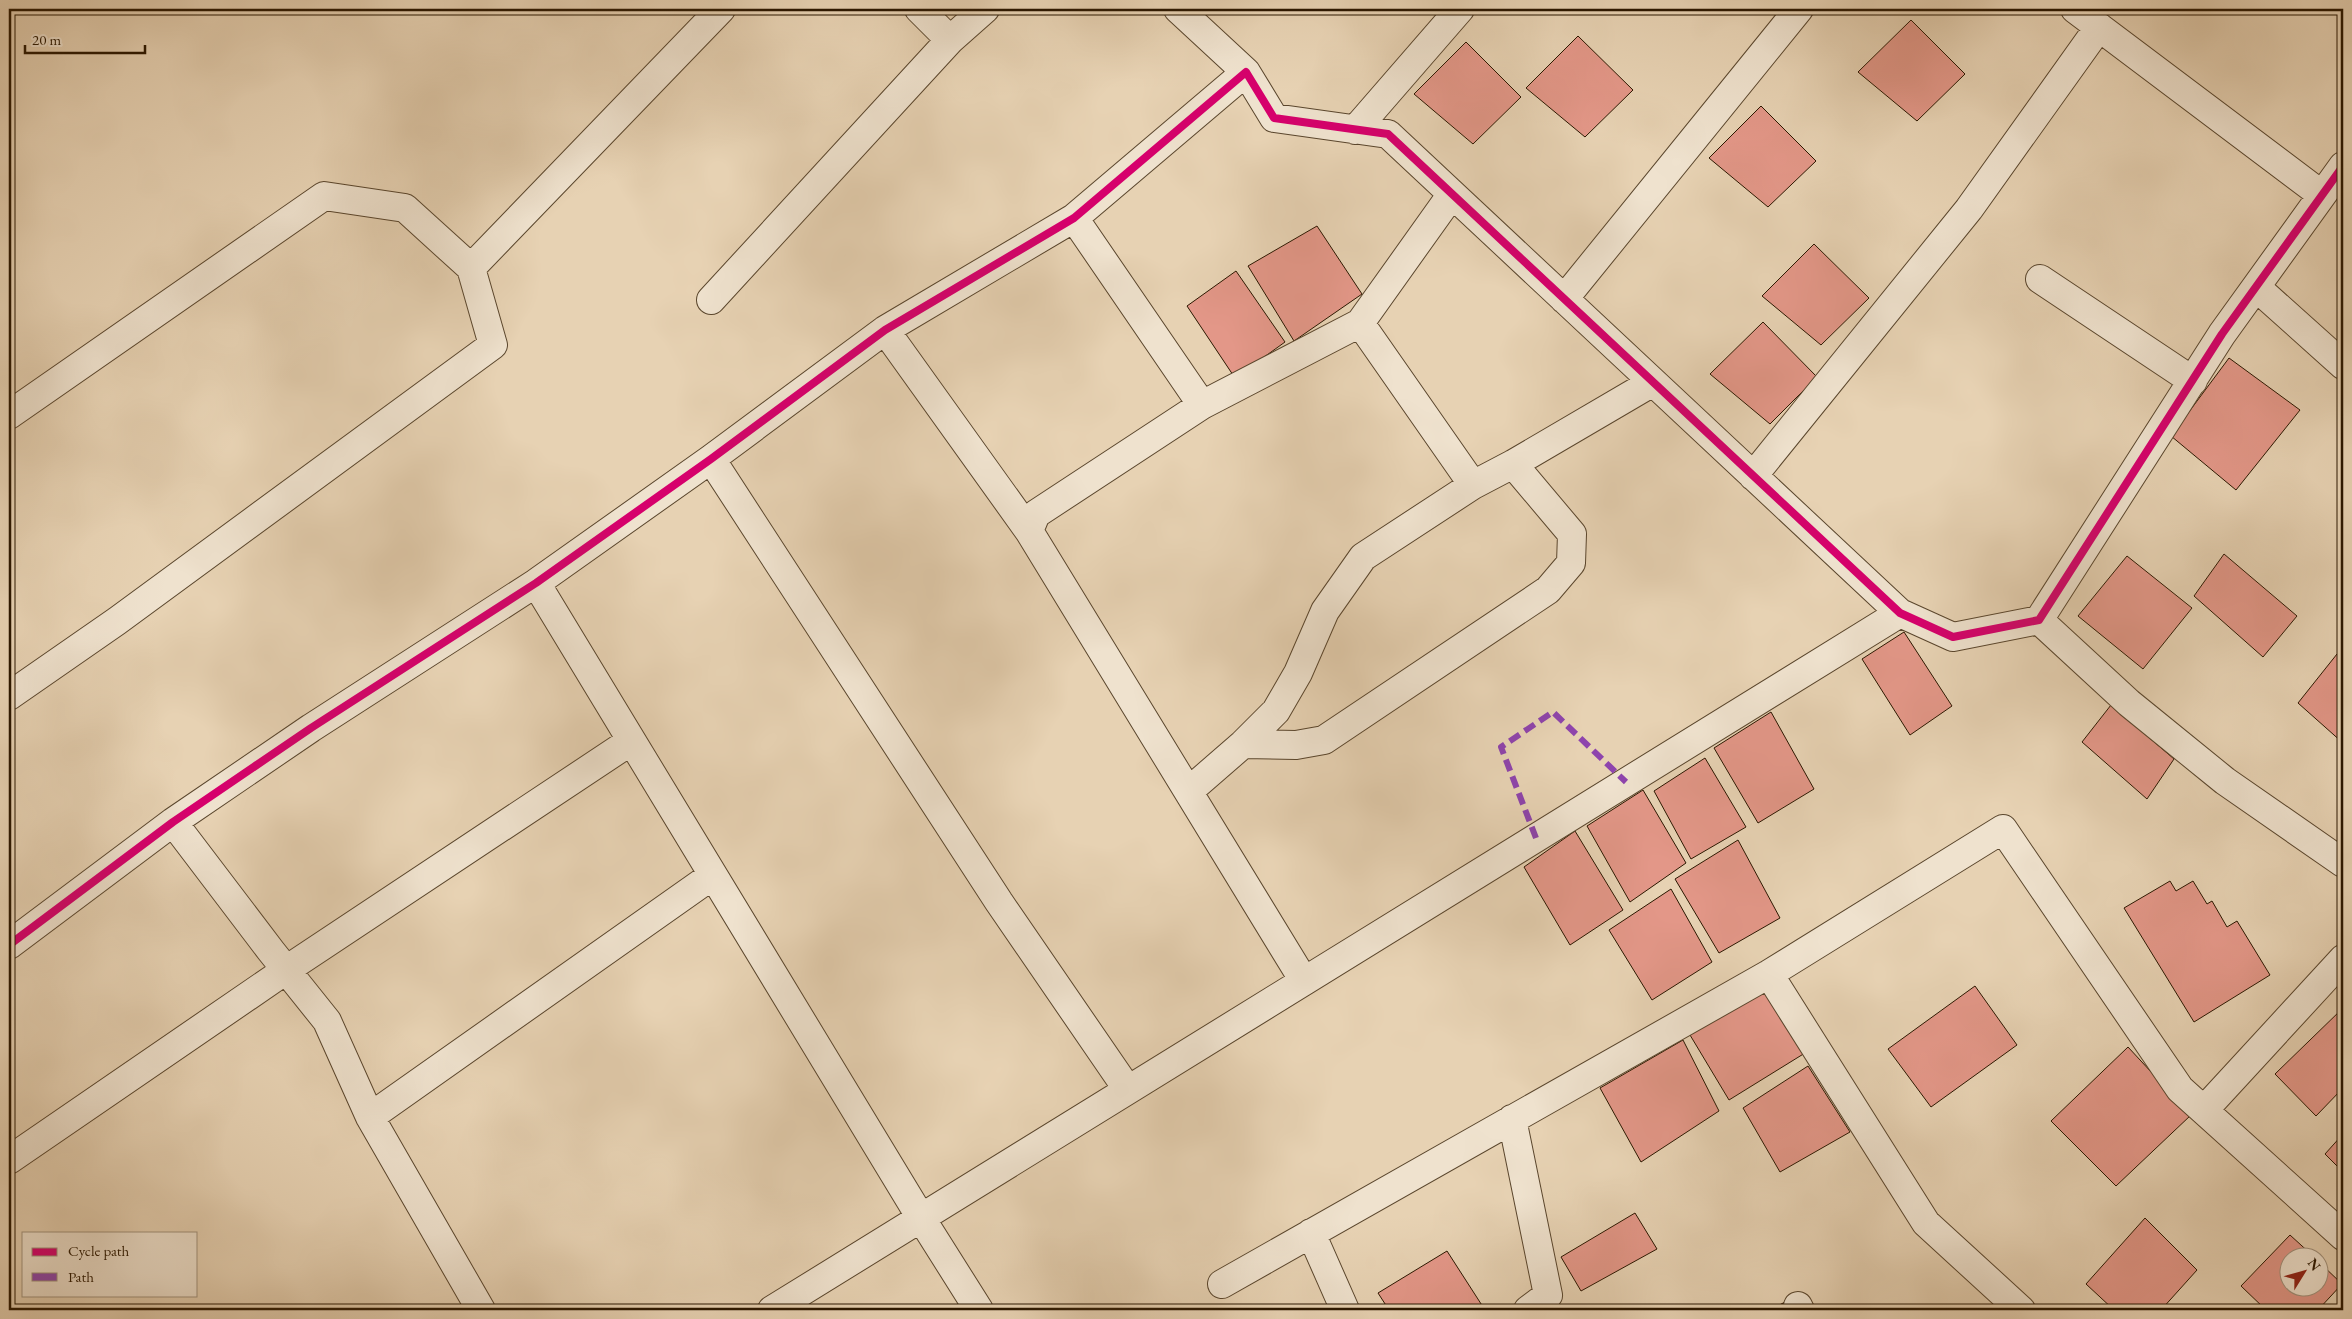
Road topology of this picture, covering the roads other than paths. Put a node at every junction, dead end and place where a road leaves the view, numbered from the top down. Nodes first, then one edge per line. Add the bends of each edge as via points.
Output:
1 (721, 9) edge
2 (919, 9) edge
3 (985, 9) edge
4 (1178, 9) edge
5 (1460, 9) edge
6 (1800, 9) edge
7 (2075, 9) edge
8 (2099, 27) junction
9 (950, 40) junction
10 (1246, 72) junction
11 (1355, 130) junction
12 (2343, 166) edge
13 (1452, 194) junction
14 (2322, 195) junction
15 (1074, 218) junction
16 (471, 268) junction
17 (2040, 279) dead end
18 (2256, 287) junction
19 (1564, 299) junction
20 (711, 300) dead end
21 (1360, 323) junction
22 (885, 330) junction
23 (2343, 364) edge
24 (2193, 381) junction
25 (1652, 382) junction
26 (1202, 405) junction
27 (9, 415) edge
28 (711, 459) junction
29 (1514, 464) junction
30 (1753, 476) junction
31 (1473, 485) junction
32 (1029, 531) junction
33 (536, 583) junction
34 (1900, 613) junction
35 (2039, 620) junction
36 (9, 696) edge
37 (631, 741) junction
38 (1243, 744) junction
39 (1189, 791) junction
40 (173, 822) junction
41 (2343, 863) edge
42 (713, 875) junction
43 (9, 945) edge
44 (2343, 959) edge
45 (286, 970) junction
46 (1769, 974) junction
47 (1304, 981) junction
48 (1128, 1090) junction
49 (2204, 1110) junction
50 (370, 1116) junction
51 (1512, 1119) junction
52 (9, 1160) edge
53 (921, 1218) junction
54 (1311, 1233) junction
55 (2343, 1236) edge
56 (1222, 1284) dead end
57 (481, 1310) edge
58 (772, 1310) edge
59 (979, 1310) edge
60 (1345, 1310) edge
61 (1528, 1310) edge
62 (2021, 1310) edge

1 - 16 street
2 - 9 street
3 - 9 street
4 - 10 street
5 - 11 street
6 - 19 street
7 - 8 street
8 - 14 street
8 - 30 street via 1969,209
9 - 20 street
10 - 11 street via 1274,118
10 - 15 street
11 - 13 street via 1388,134
12 - 14 street
13 - 19 street
13 - 21 street
14 - 18 street
15 - 22 street
15 - 26 street
16 - 27 street via 405,208 324,196
16 - 36 street via 493,346 117,621
17 - 24 street
18 - 23 street
18 - 24 street
19 - 25 street
21 - 26 street
21 - 31 street
22 - 28 street
22 - 32 street
24 - 35 street
25 - 29 street
25 - 30 street
26 - 32 street via 1036,514
28 - 33 street
28 - 48 street via 999,902
29 - 31 street
29 - 38 street via 1572,534 1571,563 1548,590 1324,740 1296,745
30 - 34 street
31 - 38 street via 1363,557 1325,610 1298,673 1276,712
32 - 39 street
33 - 37 street
33 - 40 street via 311,728
34 - 35 street via 1953,636
34 - 47 street
35 - 41 street via 2129,703 2225,781
37 - 42 street
37 - 45 street
38 - 39 street
39 - 47 street
40 - 43 street
40 - 45 street
42 - 50 street
42 - 53 street
44 - 49 street
45 - 50 street via 327,1021
45 - 52 street
46 - 49 street via 2002,829 2180,1089
46 - 51 street
46 - 62 street via 1926,1223
47 - 48 street
48 - 53 street
49 - 55 street
50 - 57 street
51 - 54 street
51 - 61 street via 1548,1295
53 - 58 street
53 - 59 street
54 - 56 street
54 - 60 street

